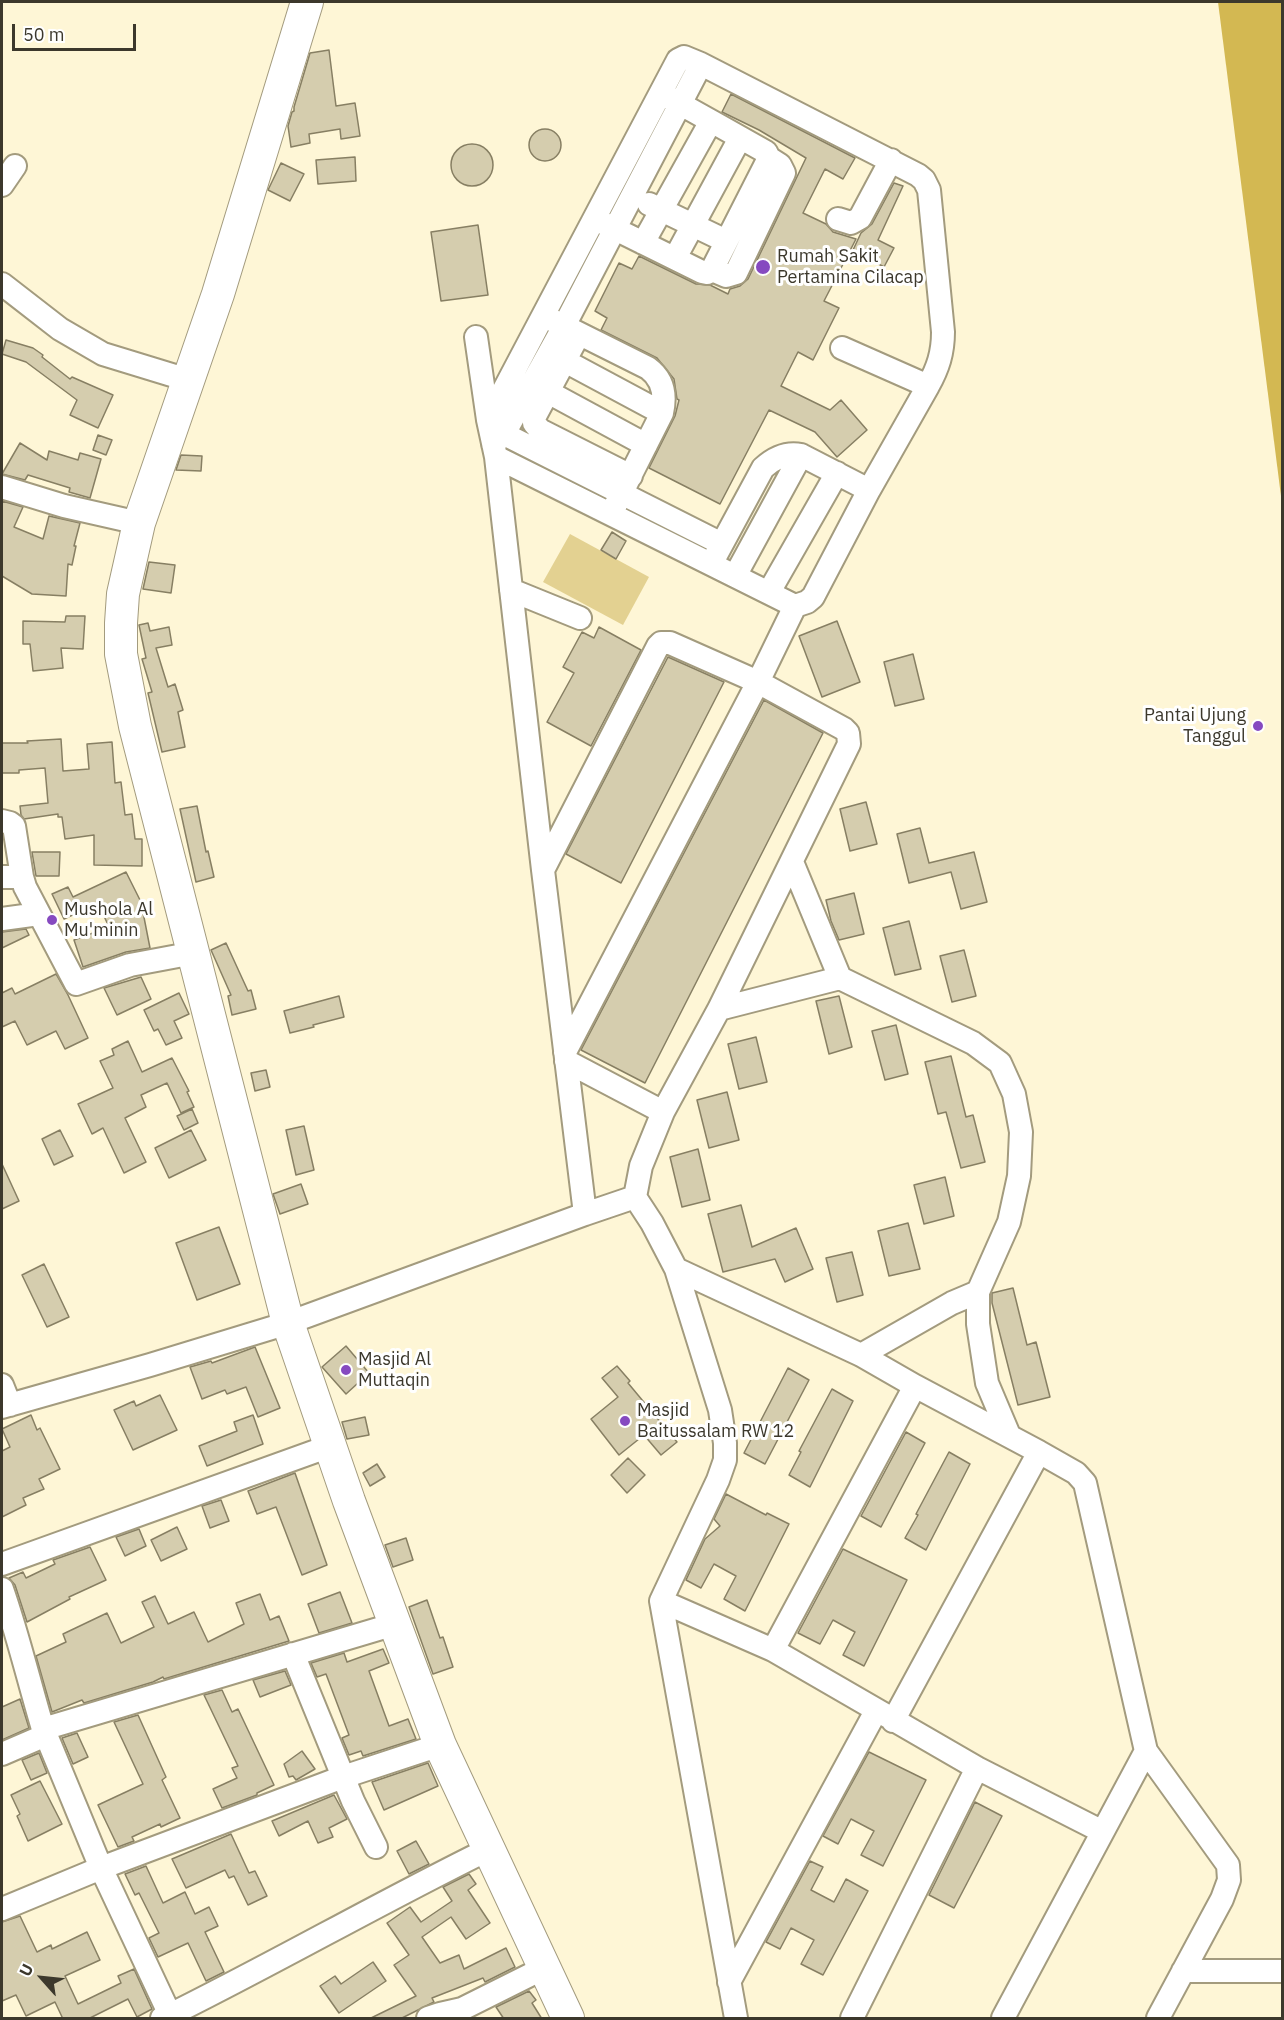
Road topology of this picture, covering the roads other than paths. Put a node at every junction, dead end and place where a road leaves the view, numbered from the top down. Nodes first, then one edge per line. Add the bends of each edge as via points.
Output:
1 (307, 2) edge
2 (701, 64) junction
3 (660, 92) junction
4 (681, 104) junction
5 (711, 121) junction
6 (740, 138) junction
7 (769, 158) junction
8 (891, 160) junction
9 (15, 166) dead end
10 (2, 185) edge
11 (632, 196) junction
12 (661, 210) junction
13 (593, 219) junction
14 (838, 219) dead end
15 (692, 224) junction
16 (615, 228) junction
17 (726, 241) junction
18 (643, 243) junction
19 (675, 258) junction
20 (712, 270) junction
21 (2, 284) edge
22 (542, 315) junction
23 (572, 330) junction
24 (476, 338) dead end
25 (842, 348) dead end
26 (565, 361) junction
27 (188, 380) junction
28 (928, 386) junction
29 (548, 392) junction
30 (662, 413) junction
31 (495, 439) junction
32 (646, 444) junction
33 (801, 455) junction
34 (837, 472) junction
35 (627, 484) junction
36 (2, 487) edge
37 (869, 490) junction
38 (611, 514) junction
39 (139, 523) junction
40 (722, 544) junction
41 (711, 564) junction
42 (735, 576) junction
43 (511, 590) junction
44 (769, 592) junction
45 (795, 606) junction
46 (580, 618) dead end
47 (758, 682) junction
48 (2, 821) edge
49 (792, 862) junction
50 (543, 870) junction
51 (12, 877) edge
52 (39, 914) junction
53 (2, 919) edge
54 (194, 953) junction
55 (840, 978) junction
56 (719, 1009) junction
57 (566, 1056) junction
58 (663, 1112) junction
59 (635, 1197) junction
60 (585, 1214) junction
61 (676, 1269) junction
62 (978, 1292) junction
63 (288, 1323) junction
64 (861, 1355) junction
65 (915, 1386) junction
66 (4, 1399) edge
67 (1009, 1435) junction
68 (330, 1446) junction
69 (1039, 1452) junction
70 (2, 1564) edge
71 (2, 1589) edge
72 (662, 1601) junction
73 (395, 1624) junction
74 (773, 1650) junction
75 (293, 1654) junction
76 (884, 1716) junction
77 (45, 1732) junction
78 (440, 1745) junction
79 (1146, 1751) junction
80 (2, 1754) edge
81 (977, 1768) junction
82 (344, 1777) junction
83 (1101, 1831) junction
84 (376, 1847) dead end
85 (489, 1849) junction
86 (101, 1868) junction
87 (2, 1909) edge
88 (544, 1968) junction
89 (1183, 1971) junction
90 (1282, 1971) edge
91 (729, 1982) junction
92 (173, 2016) edge
93 (428, 2019) edge
94 (568, 2019) edge
95 (736, 2019) edge
96 (852, 2019) edge
97 (1002, 2019) edge
98 (1158, 2019) edge

1 - 27 highway
2 - 3 street via 684,57 678,60
2 - 4 street
2 - 8 street
3 - 4 street
3 - 13 street
4 - 5 street
4 - 11 street
5 - 6 street
5 - 12 street
6 - 7 street via 766,152
6 - 15 street
7 - 17 street
7 - 20 street via 784,173 736,273 726,276
8 - 14 street via 860,218 850,222
8 - 28 street via 922,177 929,190 943,345
9 - 10 street
11 - 12 street
11 - 16 street
12 - 15 street
12 - 18 street
13 - 16 street
13 - 22 street
15 - 17 street
15 - 19 street
16 - 18 street
16 - 23 street
17 - 20 street
18 - 19 street
19 - 20 street via 702,272
21 - 27 street via 60,329 103,354
22 - 23 street
22 - 31 street
23 - 26 street
23 - 30 street via 656,374 663,394
23 - 31 street
24 - 31 street
25 - 28 street
26 - 29 street
26 - 30 street
27 - 39 highway
28 - 37 street
29 - 32 street
29 - 35 street via 534,423
30 - 32 street
31 - 35 street
31 - 38 street
31 - 43 street
32 - 35 street
33 - 34 street
33 - 40 street via 789,454 763,468
33 - 42 street
34 - 37 street
34 - 44 street
35 - 38 street
35 - 40 street
36 - 39 street
37 - 45 street via 813,597
38 - 41 street
39 - 54 highway via 123,594 121,654 135,726
40 - 41 street
41 - 42 street
42 - 44 street
43 - 46 street
43 - 50 street
44 - 45 street
45 - 47 street
47 - 49 street via 844,729 849,739
47 - 50 street via 670,643 661,643
47 - 57 street
48 - 51 street via 14,826
49 - 55 street
49 - 56 street
50 - 57 street
51 - 52 street via 25,887
52 - 53 street
52 - 54 street via 76,984 130,965
54 - 63 highway
55 - 56 street
55 - 62 street via 973,1043 999,1064 1014,1094 1021,1132 1019,1176 1009,1222
56 - 58 street
57 - 58 street
57 - 60 street
58 - 59 street via 641,1166
59 - 60 street
59 - 61 street
60 - 63 street
61 - 64 street
61 - 72 street via 720,1410 725,1460
62 - 64 street
62 - 67 street via 978,1324 987,1383
63 - 66 street via 150,1365
63 - 68 highway
64 - 65 street
65 - 67 street
65 - 74 street
67 - 69 street
68 - 70 street
68 - 73 highway
69 - 76 street
69 - 79 street via 1076,1473 1085,1483
71 - 77 street
72 - 74 street
72 - 91 street
73 - 75 street
73 - 78 highway
74 - 76 street
75 - 77 street
75 - 82 street
76 - 81 street
76 - 91 street
77 - 80 street
77 - 86 street
78 - 82 street
78 - 85 highway
79 - 83 street
79 - 89 street via 1228,1865 1229,1880 1222,1899
81 - 83 street
81 - 96 street
82 - 84 street
82 - 86 street
83 - 97 street
85 - 88 highway
85 - 92 street
86 - 87 street
86 - 92 street
88 - 93 street via 462,2009
88 - 94 highway
89 - 90 street
89 - 98 street
91 - 95 street

